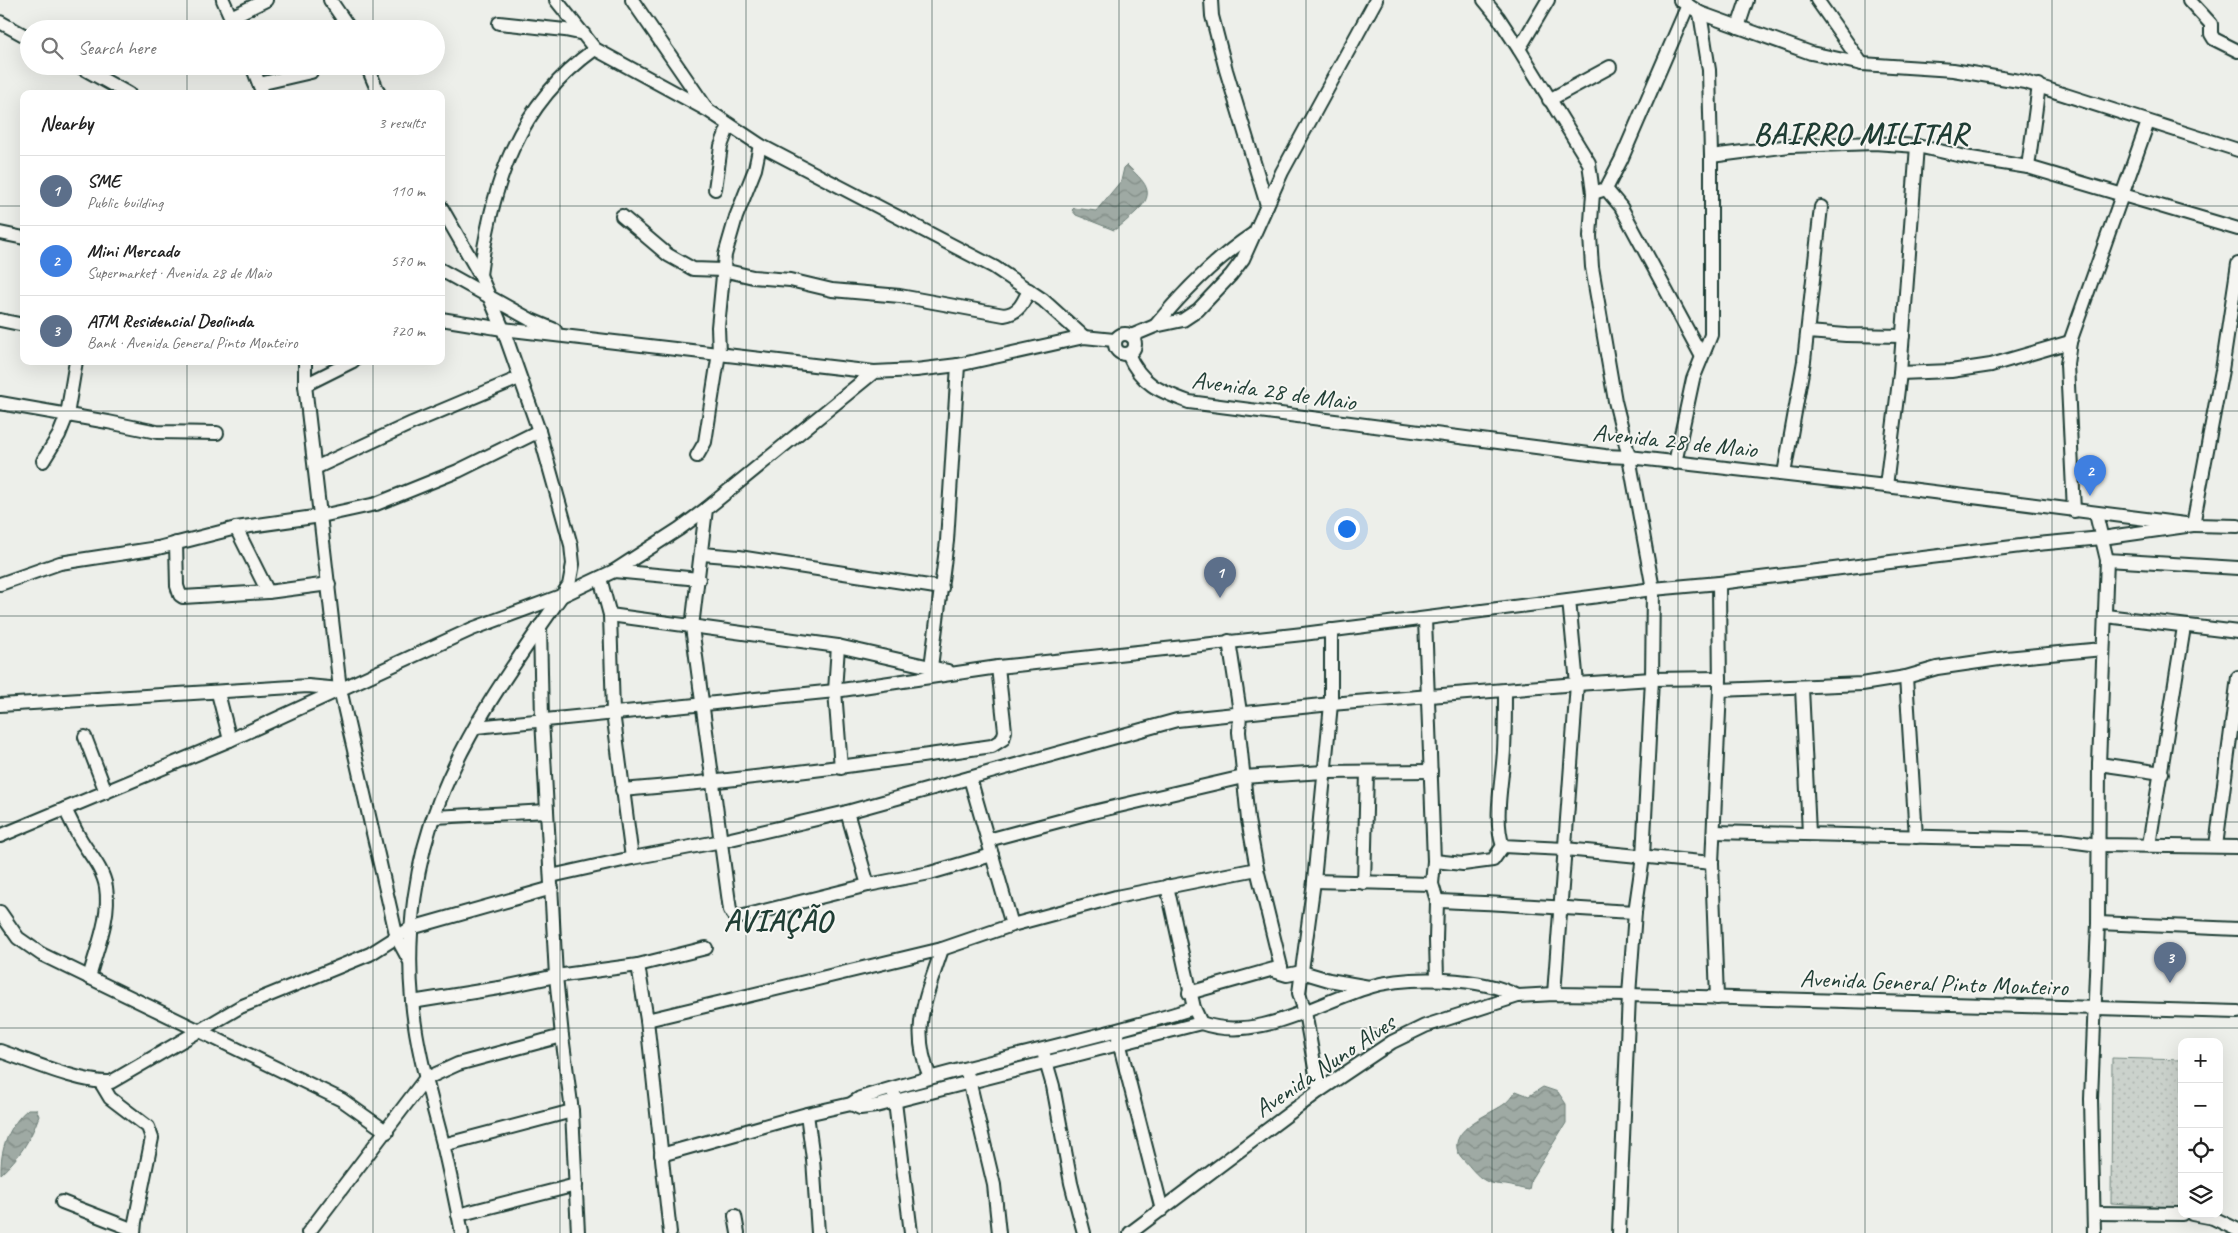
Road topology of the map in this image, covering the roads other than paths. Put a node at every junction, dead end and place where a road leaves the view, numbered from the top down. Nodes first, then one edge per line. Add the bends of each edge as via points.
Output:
1 (223, 0) edge
2 (266, 0) edge
3 (330, 0) edge
4 (556, 0) edge
5 (1211, 0) edge
6 (1376, 0) edge
7 (1484, 0) edge
8 (1548, 0) edge
9 (1747, 0) edge
10 (1817, 0) edge
11 (2189, 0) edge
12 (633, 1) edge
13 (1684, 2) edge
14 (1700, 13) junction
15 (231, 17) junction
16 (232, 20) edge
17 (344, 20) edge
18 (0, 22) edge
19 (499, 23) dead end
20 (1738, 27) junction
21 (20, 33) edge
22 (584, 34) junction
23 (594, 49) junction
24 (1519, 49) junction
25 (2238, 51) edge
26 (1862, 64) junction
27 (1610, 67) dead end
28 (95, 75) edge
29 (256, 75) edge
30 (302, 75) edge
31 (371, 75) edge
32 (2039, 85) junction
33 (261, 89) edge
34 (121, 90) edge
35 (377, 90) edge
36 (1549, 100) junction
37 (708, 111) junction
38 (2148, 122) junction
39 (729, 125) junction
40 (760, 145) junction
41 (1917, 146) junction
42 (2238, 150) edge
43 (1711, 156) junction
44 (2028, 167) junction
45 (715, 188) dead end
46 (1606, 189) junction
47 (1593, 194) junction
48 (2123, 194) junction
49 (1267, 205) junction
50 (1821, 207) dead end
51 (445, 214) edge
52 (622, 216) dead end
53 (2238, 229) edge
54 (0, 233) edge
55 (1254, 234) junction
56 (20, 237) edge
57 (2238, 264) edge
58 (723, 270) junction
59 (445, 272) edge
60 (480, 275) junction
61 (1029, 290) junction
62 (489, 297) junction
63 (0, 320) edge
64 (445, 320) edge
65 (20, 325) edge
66 (1155, 326) junction
67 (503, 329) junction
68 (1808, 332) junction
69 (564, 334) junction
70 (1084, 336) junction
71 (1131, 336) junction
72 (1904, 336) junction
73 (1114, 340) junction
74 (2070, 342) junction
75 (719, 353) junction
76 (1128, 354) junction
77 (1701, 355) junction
78 (75, 365) edge
79 (305, 365) edge
80 (345, 365) edge
81 (958, 365) junction
82 (874, 372) junction
83 (1900, 373) junction
84 (519, 378) junction
85 (305, 384) junction
86 (0, 403) edge
87 (67, 415) junction
88 (539, 431) junction
89 (217, 433) dead end
90 (697, 456) dead end
91 (1629, 457) junction
92 (43, 461) dead end
93 (1675, 463) junction
94 (315, 468) junction
95 (1784, 474) junction
96 (1886, 486) junction
97 (706, 508) junction
98 (2074, 511) junction
99 (2096, 514) junction
100 (321, 516) junction
101 (2192, 525) junction
102 (2238, 526) edge
103 (236, 528) junction
104 (2102, 538) junction
105 (176, 543) junction
106 (702, 554) junction
107 (2107, 560) junction
108 (2238, 568) edge
109 (614, 571) junction
110 (600, 578) junction
111 (699, 578) junction
112 (1719, 583) junction
113 (0, 584) edge
114 (329, 584) junction
115 (942, 588) junction
116 (1653, 589) junction
117 (268, 592) junction
118 (561, 596) junction
119 (1570, 600) junction
120 (610, 615) junction
121 (2106, 616) junction
122 (1425, 619) junction
123 (540, 626) junction
124 (2184, 626) junction
125 (692, 627) junction
126 (1332, 630) junction
127 (2238, 632) edge
128 (1229, 641) junction
129 (838, 646) junction
130 (2103, 649) junction
131 (931, 667) junction
132 (998, 667) junction
133 (955, 673) junction
134 (1906, 678) junction
135 (2238, 678) edge
136 (1652, 679) junction
137 (1577, 684) junction
138 (1720, 684) junction
139 (1802, 688) junction
140 (340, 689) junction
141 (835, 691) junction
142 (1505, 691) junction
143 (218, 692) junction
144 (1430, 696) junction
145 (700, 704) junction
146 (1331, 704) junction
147 (0, 705) edge
148 (613, 712) junction
149 (1240, 712) junction
150 (542, 720) junction
151 (476, 727) junction
152 (85, 737) dead end
153 (230, 740) junction
154 (2099, 764) junction
155 (841, 768) junction
156 (1431, 771) junction
157 (1324, 772) junction
158 (1367, 772) junction
159 (2162, 773) junction
160 (1243, 777) junction
161 (970, 778) junction
162 (713, 783) junction
163 (622, 790) junction
164 (106, 792) junction
165 (65, 809) junction
166 (547, 811) junction
167 (847, 812) junction
168 (434, 817) junction
169 (1714, 832) junction
170 (1809, 834) junction
171 (0, 836) edge
172 (1916, 837) junction
173 (988, 840) junction
174 (722, 841) junction
175 (2099, 845) junction
176 (1503, 846) junction
177 (2149, 846) junction
178 (2216, 846) junction
179 (2238, 847) edge
180 (1565, 849) junction
181 (992, 856) junction
182 (1643, 857) junction
183 (632, 858) junction
184 (1434, 861) junction
185 (1712, 863) junction
186 (1257, 869) junction
187 (552, 882) junction
188 (1314, 882) junction
189 (1364, 883) junction
190 (1432, 884) junction
191 (868, 885) junction
192 (1167, 886) junction
193 (1437, 901) junction
194 (1559, 906) junction
195 (0, 912) edge
196 (1635, 912) junction
197 (2098, 923) junction
198 (1012, 925) junction
199 (412, 928) junction
200 (2238, 929) edge
201 (397, 938) junction
202 (706, 948) dead end
203 (942, 949) junction
204 (409, 960) junction
205 (638, 965) junction
206 (1281, 967) junction
207 (1302, 972) junction
208 (556, 976) junction
209 (89, 978) junction
210 (1437, 978) junction
211 (1369, 987) junction
212 (1189, 993) junction
213 (1554, 994) junction
214 (1629, 995) junction
215 (1518, 996) junction
216 (1717, 998) junction
217 (412, 1002) junction
218 (1194, 1008) junction
219 (2093, 1009) junction
220 (1305, 1012) junction
221 (2238, 1012) edge
222 (647, 1020) junction
223 (1201, 1024) junction
224 (199, 1030) junction
225 (1117, 1031) junction
226 (562, 1036) junction
227 (1119, 1045) junction
228 (1042, 1049) junction
229 (0, 1051) edge
230 (1046, 1063) junction
231 (965, 1068) junction
232 (930, 1077) junction
233 (425, 1078) junction
234 (969, 1082) junction
235 (101, 1083) junction
236 (893, 1089) junction
237 (1319, 1091) junction
238 (896, 1102) junction
239 (851, 1104) junction
240 (572, 1111) junction
241 (807, 1114) junction
242 (387, 1132) junction
243 (443, 1145) junction
244 (661, 1155) junction
245 (576, 1185) junction
246 (62, 1202) dead end
247 (1162, 1210) junction
248 (2095, 1214) junction
249 (2178, 1214) edge
250 (458, 1215) junction
251 (735, 1216) dead end
252 (2213, 1218) edge
253 (2238, 1230) edge
254 (134, 1231) edge
255 (308, 1233) edge
256 (462, 1233) edge
257 (578, 1233) edge
258 (670, 1233) edge
259 (738, 1233) edge
260 (818, 1233) edge
261 (911, 1233) edge
262 (999, 1233) edge
263 (1084, 1233) edge
264 (1130, 1233) edge
265 (1620, 1233) edge
266 (2094, 1233) edge

1 - 15 street
2 - 15 street
3 - 17 street
4 - 22 street
5 - 49 street via 1226,70
6 - 49 street
7 - 24 street
8 - 24 street
9 - 20 street
10 - 26 street
11 - 25 street via 2211,24 2214,39
12 - 37 street
13 - 14 street
13 - 46 street
14 - 20 street
14 - 43 street via 1709,70
15 - 16 street
18 - 21 street
19 - 22 street
20 - 26 street via 1811,53
22 - 23 street
23 - 37 street
23 - 60 street via 545,93 514,142 490,220
24 - 36 street
26 - 32 street via 1953,70
27 - 36 street
28 - 34 street
29 - 33 street
30 - 33 street
31 - 35 street
32 - 38 street
32 - 44 street
36 - 47 street via 1589,163
37 - 39 street
38 - 42 street
38 - 48 street
39 - 40 street
39 - 45 street via 719,155
40 - 58 street via 755,169 736,216
40 - 61 street via 962,248
41 - 43 street via 1874,143 1790,146
41 - 44 street
41 - 72 street
43 - 77 street via 1711,335
44 - 48 street
46 - 47 street
46 - 77 street via 1621,207
47 - 91 street via 1592,267 1615,401
48 - 53 street
48 - 74 street
49 - 55 street
50 - 68 street
51 - 60 street
52 - 58 street via 681,264 694,269
54 - 56 street
55 - 66 street via 1217,261
55 - 66 street via 1231,276 1198,310 1183,320
57 - 101 street via 2222,370
58 - 61 street via 832,290 900,296 1004,315 1013,314 1020,308
58 - 75 street
59 - 62 street
60 - 62 street
61 - 70 street
62 - 67 street
62 - 69 street
63 - 65 street
64 - 67 street
66 - 71 street
67 - 69 street
67 - 84 street
68 - 72 street
68 - 95 street
69 - 75 street
70 - 73 street
70 - 81 street
71 - 73 street via 1122,334
71 - 76 street via 1135,343
72 - 83 street
73 - 76 street via 1119,353
74 - 83 street via 1991,365
74 - 98 street via 2067,364
75 - 82 street
75 - 90 street via 705,442
76 - 91 street, Avenida 28 de Maio via 1133,366 1149,385 1189,402 1429,435
77 - 93 street
78 - 87 street
79 - 85 street
80 - 85 street
81 - 82 street
81 - 115 street
82 - 97 street
83 - 96 street
84 - 88 street
84 - 94 street
85 - 94 street
86 - 87 street
87 - 89 street via 157,432
87 - 92 street
88 - 100 street via 458,472 376,504
88 - 118 street via 571,545 572,575
91 - 93 street, Avenida 28 de Maio
91 - 116 street
93 - 95 street, Avenida 28 de Maio
94 - 100 street
95 - 96 street, Avenida 28 de Maio
96 - 98 street, Avenida 28 de Maio
97 - 106 street
97 - 109 street via 679,530
98 - 99 street, Avenida 28 de Maio
99 - 101 street, Avenida 28 de Maio
99 - 104 street
100 - 103 street
100 - 114 street
101 - 102 street, Avenida 28 de Maio
101 - 104 street
103 - 105 street
103 - 117 street
104 - 107 street
104 - 112 street
105 - 113 street via 60,563
105 - 117 street via 180,596
106 - 111 street
106 - 115 street
107 - 108 street
107 - 121 street
109 - 110 street
109 - 111 street
110 - 118 street
110 - 120 street
111 - 125 street
112 - 116 street
112 - 138 street
114 - 117 street
114 - 140 street
115 - 131 street
116 - 119 street
116 - 136 street
118 - 123 street
118 - 140 street via 472,629
119 - 122 street
119 - 137 street
120 - 125 street
120 - 148 street
121 - 124 street
121 - 130 street
122 - 126 street
122 - 144 street
123 - 150 street
123 - 151 street
124 - 127 street
124 - 159 street
125 - 129 street
125 - 145 street
126 - 128 street
126 - 146 street
128 - 132 street
128 - 149 street
129 - 131 street
129 - 141 street
130 - 134 street via 1936,668
130 - 154 street
131 - 133 street
132 - 133 street
132 - 155 street via 1005,731 998,743
133 - 141 street
134 - 139 street
134 - 172 street
135 - 178 street
136 - 137 street
136 - 138 street
136 - 182 street
137 - 142 street
137 - 180 street
138 - 139 street
138 - 169 street
139 - 170 street
140 - 143 street via 308,686
140 - 153 street
140 - 201 street
141 - 145 street
141 - 155 street
142 - 144 street
142 - 176 street via 1500,808
143 - 147 street
143 - 153 street
144 - 146 street
144 - 156 street
145 - 148 street
145 - 162 street
146 - 149 street
146 - 157 street
148 - 150 street
148 - 163 street
149 - 160 street
149 - 161 street via 1177,720
150 - 151 street
150 - 166 street
151 - 168 street via 440,798
152 - 164 street
153 - 164 street
154 - 159 street
154 - 175 street
155 - 162 street
156 - 158 street
156 - 184 street
157 - 158 street
157 - 160 street
157 - 188 street
158 - 189 street
159 - 177 street
160 - 173 street
160 - 186 street
161 - 167 street
161 - 173 street
162 - 163 street
162 - 174 street
163 - 183 street
164 - 165 street
165 - 171 street
165 - 209 street via 99,867 106,887 102,930
166 - 168 street
166 - 187 street
167 - 174 street
167 - 191 street
168 - 199 street via 418,882
169 - 170 street
169 - 185 street
170 - 172 street
172 - 175 street via 2061,840
173 - 181 street
174 - 183 street
174 - 191 street via 730,910 736,917
175 - 177 street
175 - 197 street
176 - 180 street
176 - 184 street via 1494,860 1477,864
177 - 178 street
178 - 179 street
180 - 182 street
180 - 194 street
181 - 191 street via 930,874
181 - 198 street
182 - 185 street
182 - 196 street
183 - 187 street
184 - 190 street
185 - 216 street
186 - 192 street
186 - 206 street
187 - 199 street
187 - 208 street
188 - 189 street
188 - 207 street
189 - 190 street
190 - 193 street
192 - 198 street via 1116,896
192 - 212 street
193 - 194 street
193 - 210 street
194 - 196 street
194 - 213 street
195 - 209 street via 18,938 41,954
196 - 214 street
197 - 200 street
197 - 219 street
198 - 203 street
199 - 201 street
199 - 204 street
201 - 204 street
201 - 224 street via 370,954 240,1007
202 - 205 street
203 - 222 street
203 - 232 street via 920,1025 920,1046
204 - 217 street
205 - 208 street
205 - 222 street
206 - 207 street via 1277,972 1281,974
206 - 212 street
207 - 211 street
207 - 220 street via 1299,993
208 - 217 street
208 - 226 street
209 - 224 street
210 - 211 street
210 - 215 street via 1497,988
211 - 220 street
212 - 218 street
213 - 214 street, Avenida Nuno Alves
213 - 215 street, Avenida Nuno Alves
214 - 216 street, Avenida General Pinto Monteiro
214 - 265 street
215 - 237 street, Avenida Nuno Alves via 1425,1026 1392,1042
216 - 219 street, Avenida General Pinto Monteiro
217 - 233 street
218 - 223 street
218 - 225 street
219 - 221 street, Avenida General Pinto Monteiro
219 - 248 street via 2091,1099
220 - 223 street via 1227,1030
220 - 237 street
222 - 244 street
223 - 227 street
224 - 235 street via 122,1077
224 - 242 street via 342,1100
225 - 227 street
225 - 228 street
226 - 233 street via 458,1064
226 - 240 street
227 - 230 street
227 - 247 street
228 - 230 street
228 - 231 street
229 - 235 street
230 - 234 street
230 - 263 street
231 - 232 street
231 - 234 street
232 - 236 street
233 - 242 street
233 - 243 street
234 - 238 street
234 - 262 street via 994,1185
235 - 254 street via 110,1098 148,1126 152,1138
236 - 238 street
236 - 239 street via 860,1098
237 - 247 street, Avenida Nuno Alves
238 - 239 street via 860,1108
238 - 261 street
239 - 241 street
240 - 243 street
240 - 245 street
241 - 244 street
241 - 260 street
242 - 255 street
243 - 250 street
244 - 258 street
245 - 250 street
245 - 257 street
246 - 254 street
247 - 264 street, Avenida Nuno Alves
248 - 249 street
248 - 266 street
250 - 256 street
251 - 259 street
252 - 253 street

